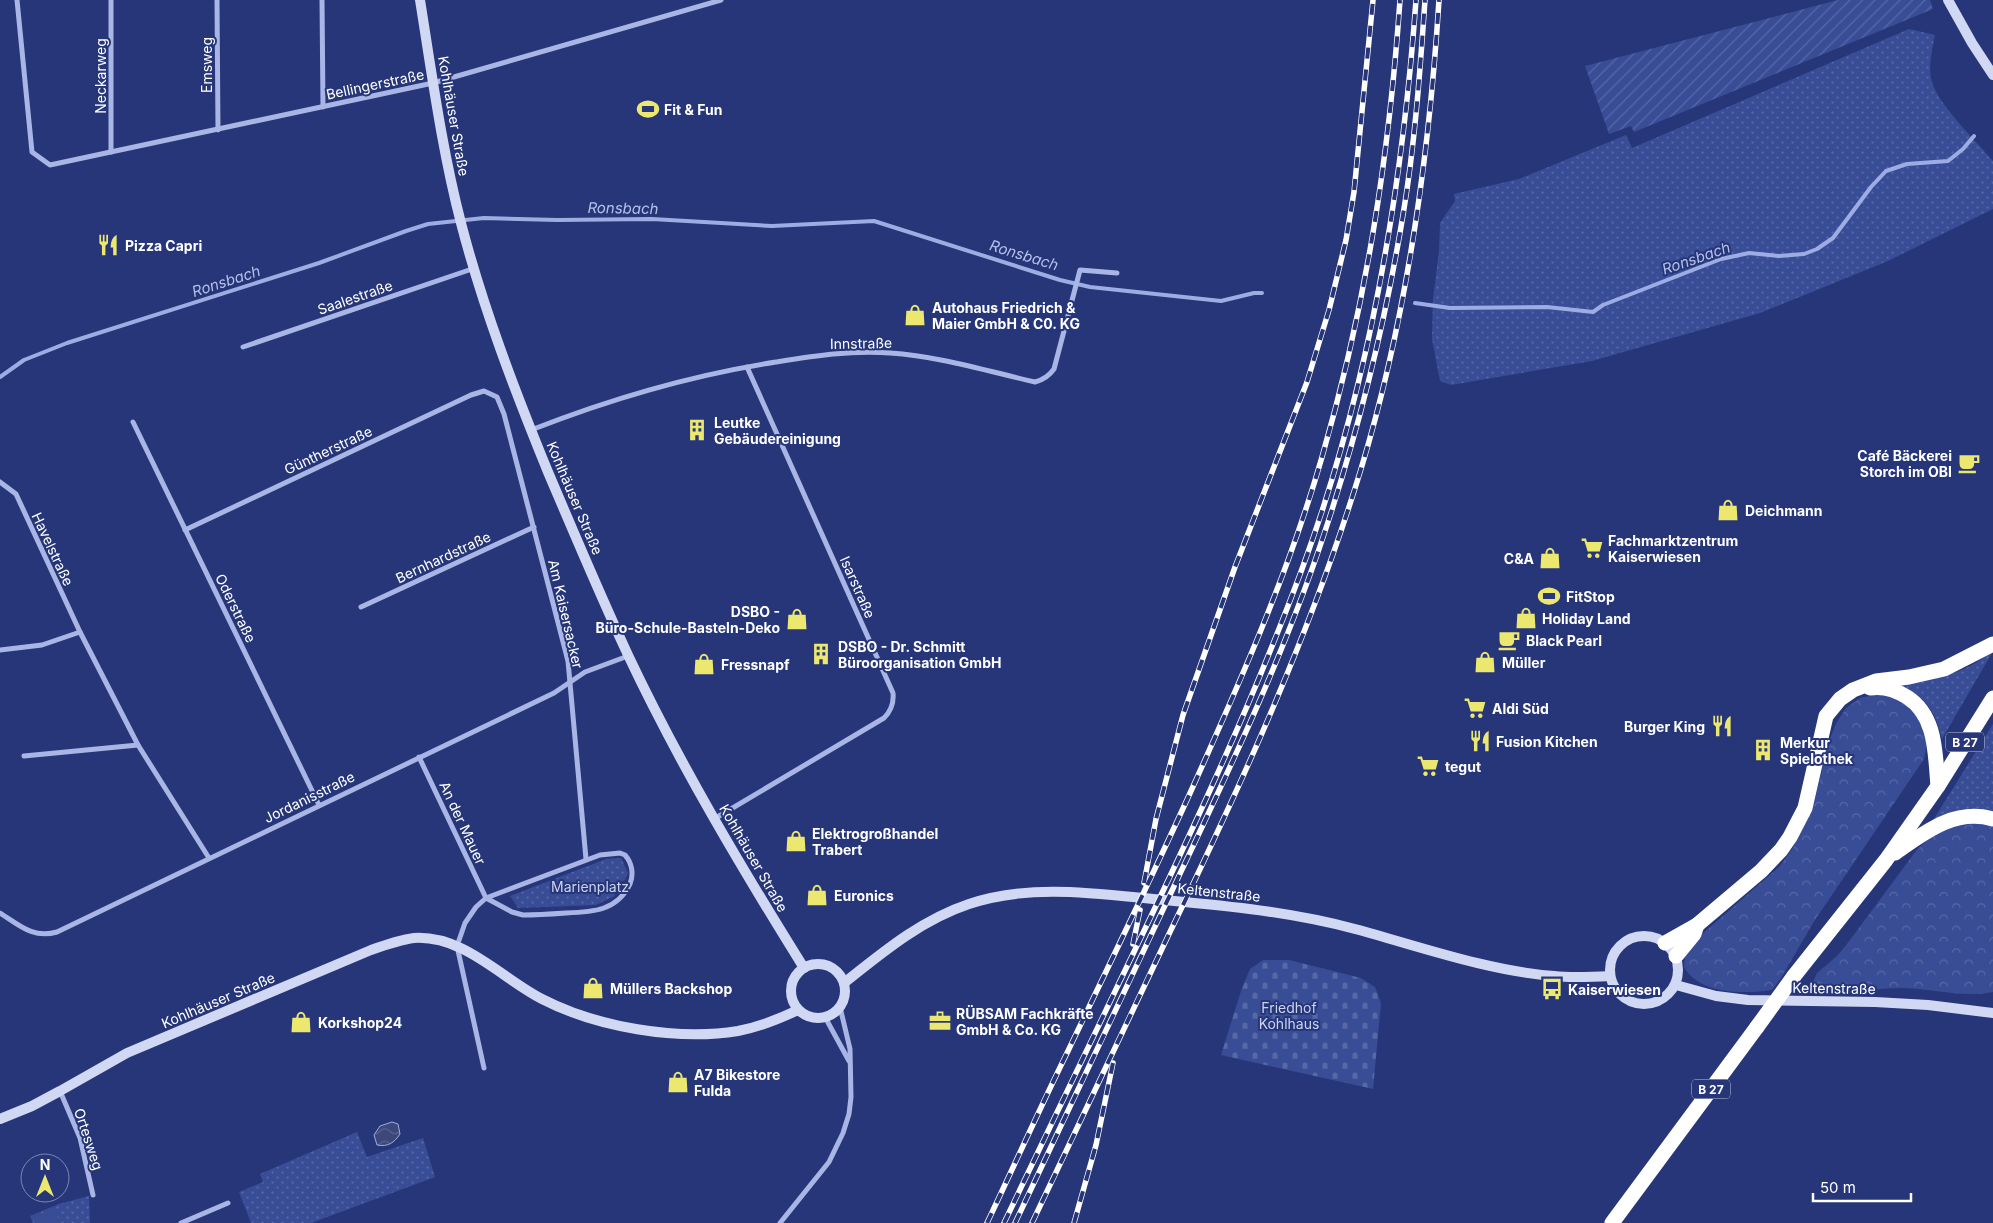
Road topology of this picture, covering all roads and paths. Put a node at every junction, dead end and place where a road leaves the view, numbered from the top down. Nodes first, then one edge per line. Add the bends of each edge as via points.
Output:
1 (17, 0) edge
2 (111, 0) edge
3 (217, 0) edge
4 (322, 0) edge
5 (420, 0) edge
6 (721, 0) edge
7 (1948, 0) edge
8 (1993, 75) edge
9 (433, 84) junction
10 (323, 107) junction
11 (218, 130) junction
12 (111, 152) junction
13 (475, 268) junction
14 (1117, 273) dead end
15 (243, 347) dead end
16 (747, 367) junction
17 (481, 391) joint
18 (133, 422) dead end
19 (531, 430) junction
20 (0, 482) edge
21 (534, 527) junction
22 (185, 530) junction
23 (361, 607) dead end
24 (80, 632) junction
25 (1993, 644) edge
26 (0, 650) edge
27 (628, 656) junction
28 (568, 684) junction
29 (1854, 690) junction
30 (1993, 698) edge
31 (138, 744) junction
32 (24, 756) dead end
33 (419, 757) junction
34 (1938, 786) junction
35 (318, 805) junction
36 (714, 819) junction
37 (1993, 819) edge
38 (209, 858) junction
39 (586, 859) junction
40 (1886, 860) junction
41 (486, 898) junction
42 (0, 912) edge
43 (1697, 925) junction
44 (1665, 943) junction
45 (457, 946) junction
46 (1676, 956) junction
47 (804, 968) junction
48 (1610, 976) junction
49 (844, 982) junction
50 (1676, 985) junction
51 (840, 1007) junction
52 (798, 1010) junction
53 (1993, 1013) edge
54 (825, 1017) junction
55 (849, 1062) junction
56 (484, 1068) dead end
57 (60, 1091) junction
58 (0, 1119) edge
59 (93, 1195) dead end
60 (228, 1203) dead end
61 (181, 1223) edge
62 (780, 1223) edge
63 (1612, 1223) edge

1 - 12 street, Bellingerstraße via 32,152 50,165
2 - 12 street, Neckarweg
3 - 11 street, Emsweg
4 - 10 street
5 - 9 main road, Kohlhäuser Straße
6 - 9 street, Bellingerstraße
7 - 8 main road
9 - 10 street, Bellingerstraße
9 - 13 main road, Kohlhäuser Straße via 460,220
10 - 11 street, Bellingerstraße
11 - 12 street, Bellingerstraße
13 - 15 street, Saalestraße
13 - 19 main road, Kohlhäuser Straße
14 - 16 street, Innstraße via 1080,270 1054,369 1040,381 888,352 832,354
16 - 19 street, Innstraße via 683,380
16 - 36 street, Isarstraße via 893,693 893,700 884,718
17 - 21 street, Am Kaisersacker via 497,397 504,414
17 - 22 street, Güntherstraße
18 - 22 street, Oderstraße
19 - 27 main road, Kohlhäuser Straße
20 - 24 street, Havelstraße via 16,494
21 - 23 street, Bernhardstraße
21 - 28 street, Am Kaisersacker via 568,661
22 - 35 street, Oderstraße
24 - 26 street via 42,645
24 - 31 street, Havelstraße
25 - 29 highway via 1944,669 1876,681
27 - 28 street, Jordanisstraße via 585,672
27 - 36 main road, Kohlhäuser Straße
28 - 33 street, Jordanisstraße
28 - 39 street, Am Kaisersacker
29 - 34 highway via 1888,688 1907,696 1922,710 1933,734
29 - 43 highway via 1840,699 1826,716 1805,808 1790,837 1761,872
30 - 34 highway, B 27
31 - 32 street
31 - 38 street, Havelstraße
33 - 35 street, Jordanisstraße
33 - 41 street, An der Mauer
34 - 40 highway, B 27
35 - 38 street, Jordanisstraße
36 - 47 main road, Kohlhäuser Straße
37 - 40 highway via 1964,816 1939,824
38 - 42 street, Jordanisstraße via 48,935 35,934
39 - 41 street
39 - 41 street via 620,853 629,859 630,884 607,908 591,912 523,915
40 - 63 highway, B 27, bridge via 1794,976
41 - 45 street via 465,923
43 - 44 highway
43 - 46 highway via 1694,934
44 - 46 main road
44 - 48 main road via 1650,936 1628,940 1613,955
45 - 52 main road, Kohlhäuser Straße via 556,1006 586,1017 645,1030 719,1034 752,1028
45 - 56 street
45 - 57 main road, Kohlhäuser Straße via 414,938 371,950 127,1053
46 - 50 main road via 1679,976
47 - 49 main road via 815,964 827,966
47 - 52 main road via 794,978 791,991
48 - 49 main road, Keltenstraße via 1528,973 1341,925 1269,911 1051,892 1000,897 946,913 916,928
48 - 50 main road via 1620,995 1639,1005 1661,1001
49 - 51 main road via 844,998
50 - 53 main road, Keltenstraße via 1716,996 1748,1000 1875,1002
51 - 54 main road
51 - 55 street via 850,1050
52 - 54 main road via 811,1017
54 - 55 street
55 - 62 street via 851,1097 843,1133 821,1173
57 - 58 main road, Kohlhäuser Straße
57 - 59 street, Ortesweg via 80,1138
60 - 61 street

